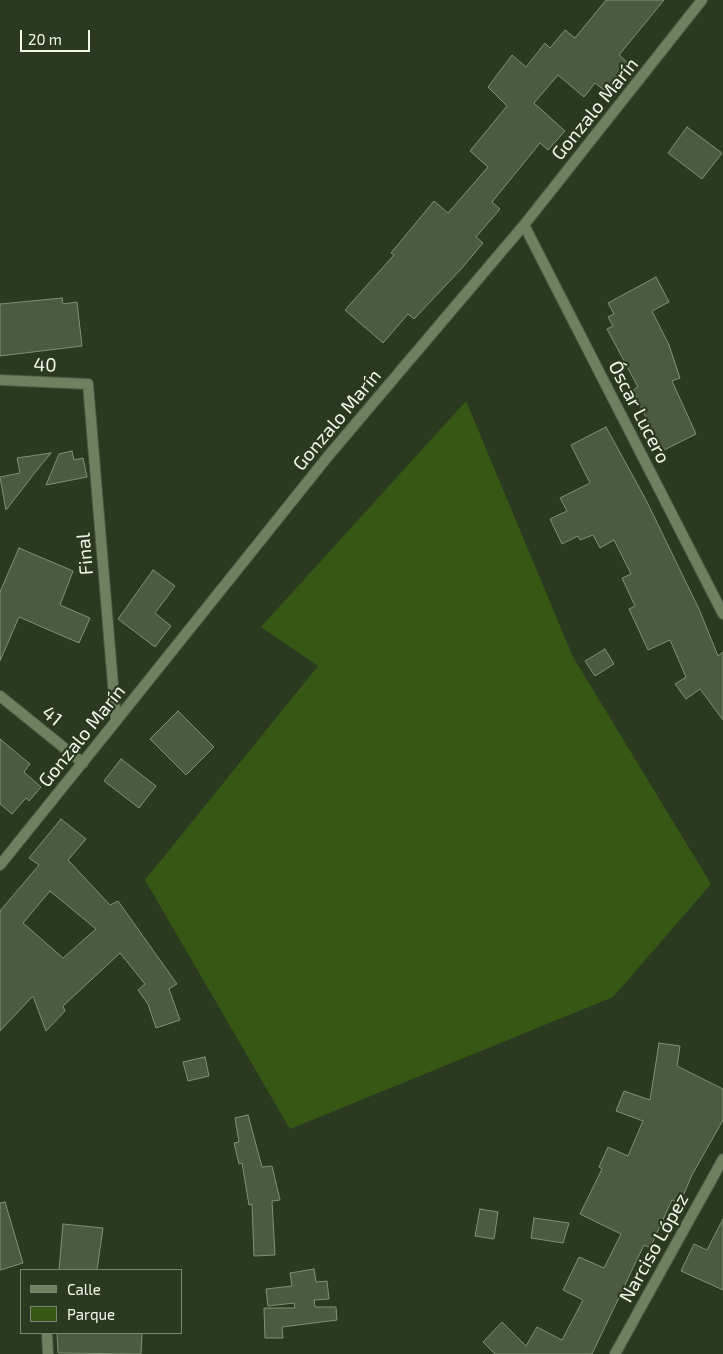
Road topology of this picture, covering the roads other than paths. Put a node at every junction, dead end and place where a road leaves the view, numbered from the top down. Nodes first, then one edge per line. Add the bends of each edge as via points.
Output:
1 (702, 0) edge
2 (524, 225) junction
3 (0, 380) edge
4 (88, 384) joint
5 (723, 614) edge
6 (0, 696) edge
7 (116, 721) junction
8 (83, 763) junction
9 (0, 864) edge
10 (723, 1159) edge
11 (47, 1334) edge
12 (48, 1354) edge
13 (615, 1354) edge

1 - 2 street, Gonzalo Marín
2 - 5 street, Óscar Lucero
2 - 7 street, Gonzalo Marín via 329,455
3 - 4 street, 40
4 - 7 street, Final
6 - 8 street, 41
7 - 8 street, Gonzalo Marín
8 - 9 street, Gonzalo Marín
10 - 13 street, Narciso López
11 - 12 street

